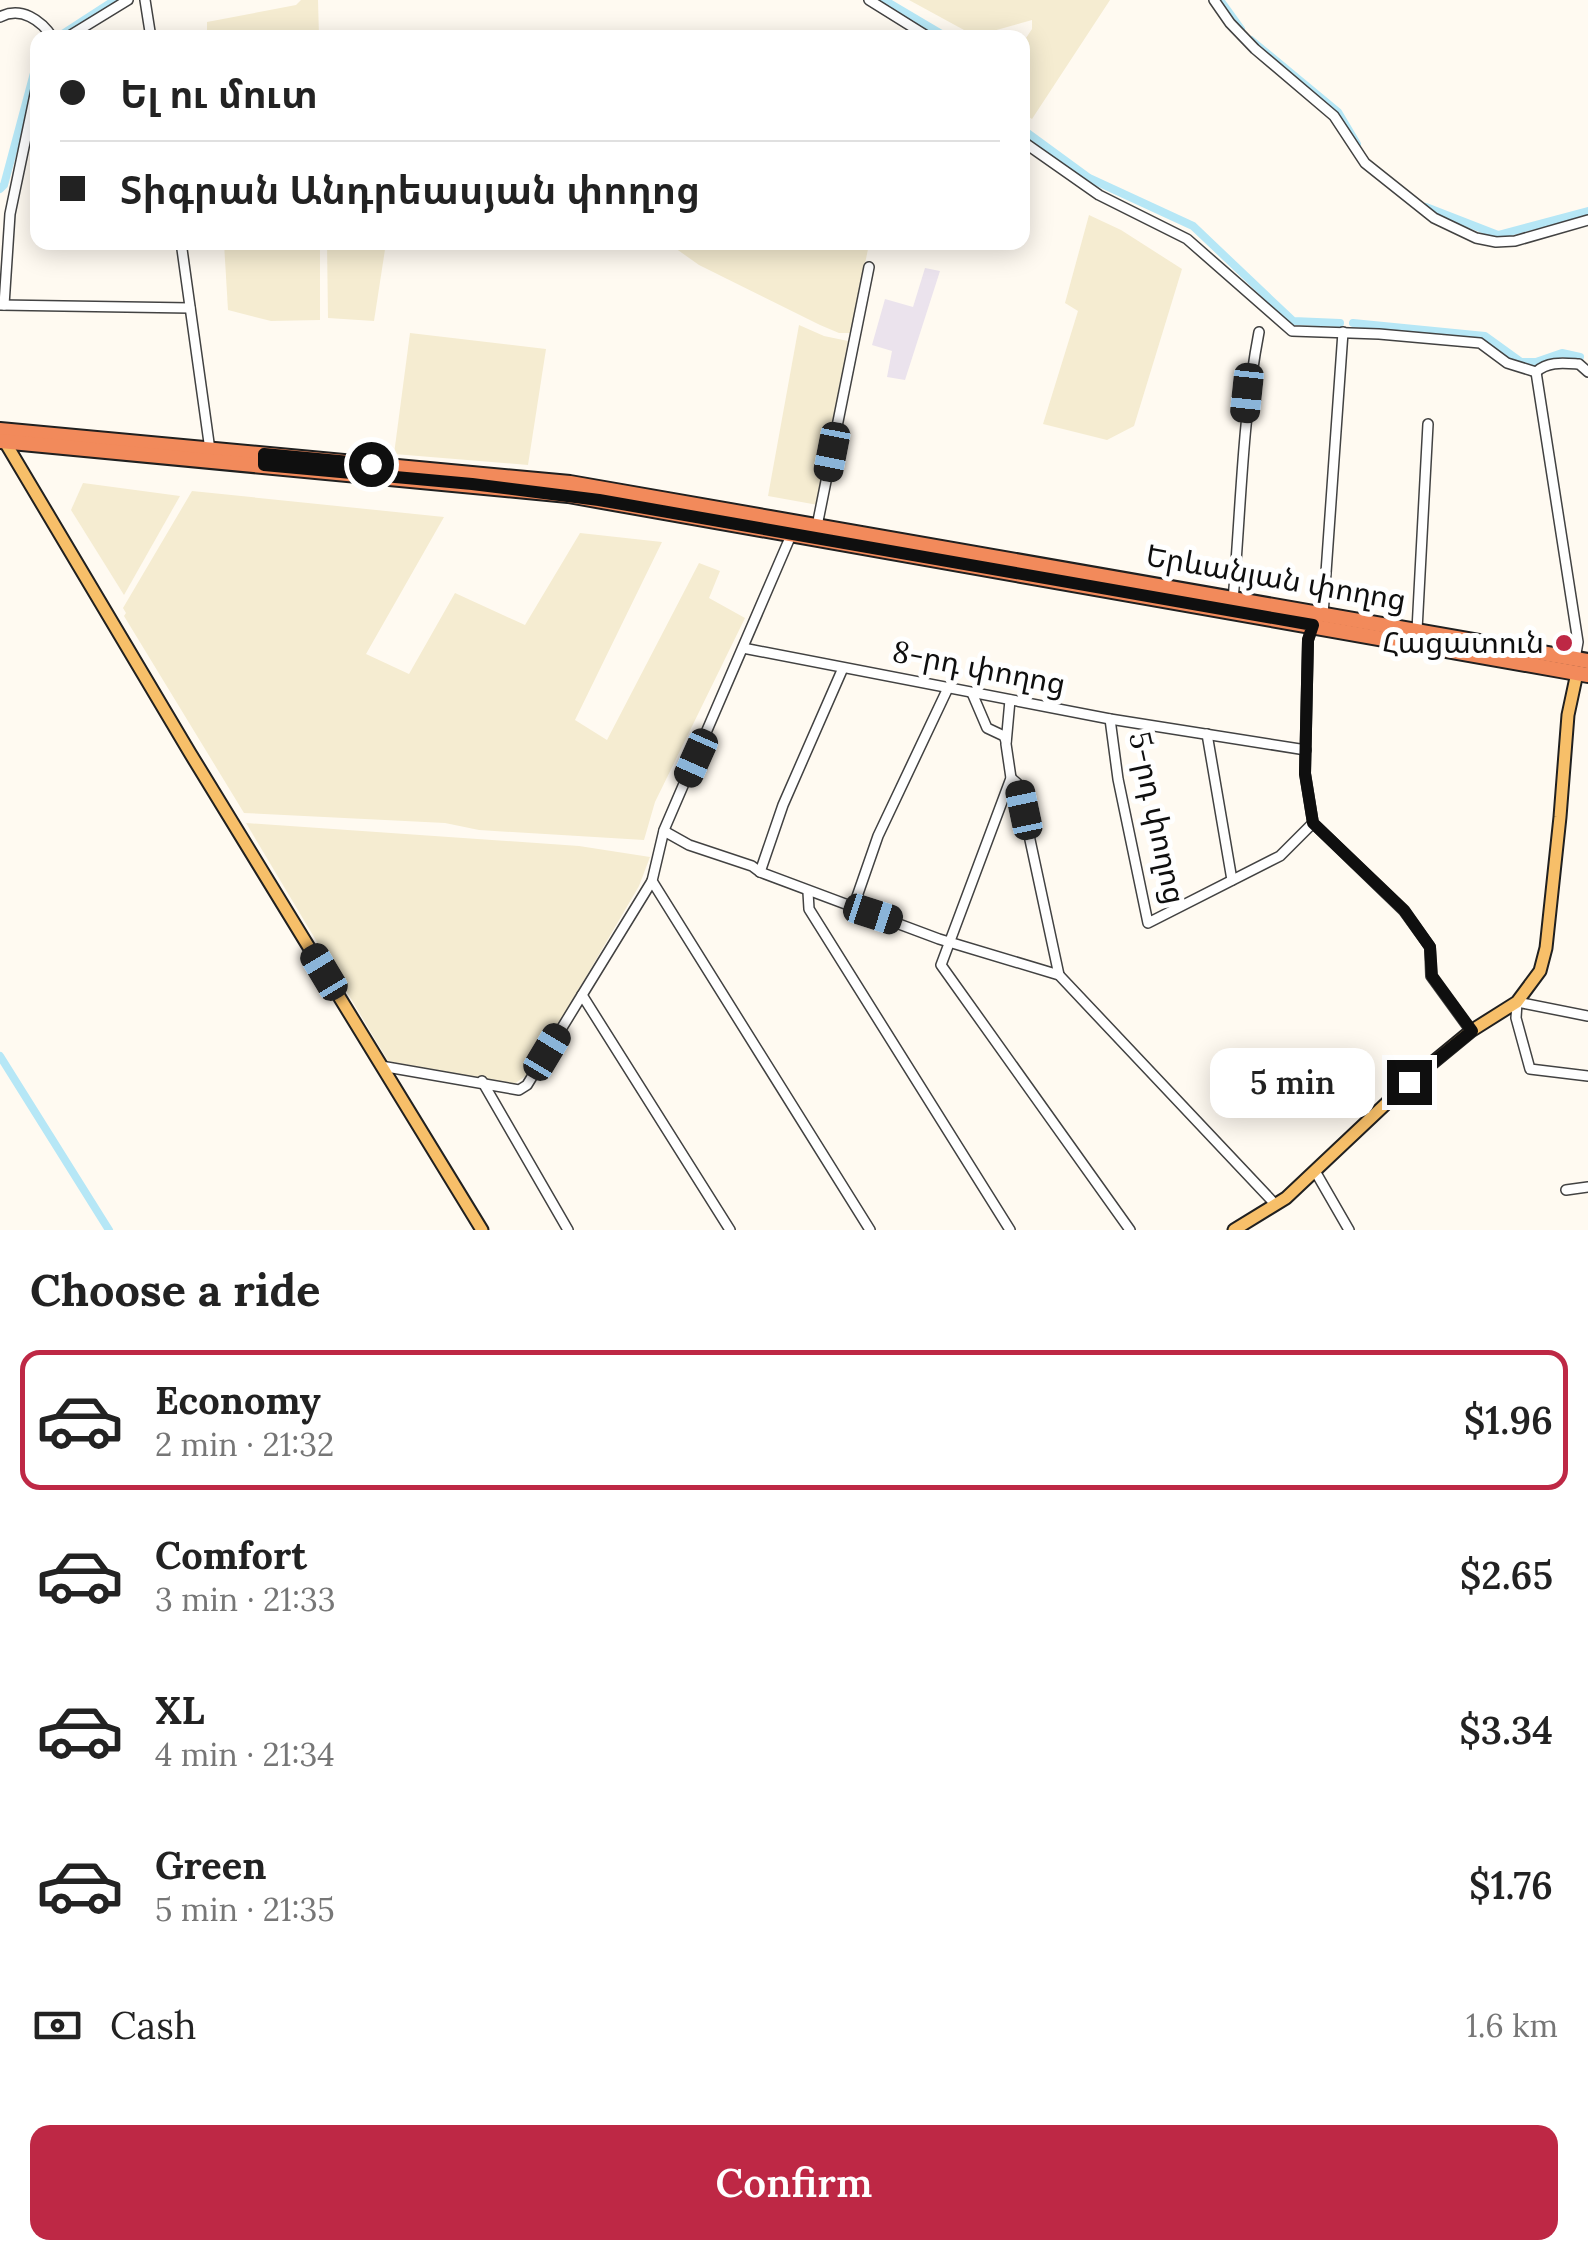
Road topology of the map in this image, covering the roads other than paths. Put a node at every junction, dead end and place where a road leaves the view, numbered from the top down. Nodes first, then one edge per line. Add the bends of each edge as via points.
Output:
1 (128, 0) edge
2 (145, 0) edge
3 (869, 0) edge
4 (1214, 0) edge
5 (0, 17) edge
6 (47, 30) edge
7 (79, 30) edge
8 (149, 30) edge
9 (917, 30) edge
10 (30, 112) edge
11 (1030, 146) edge
12 (5, 212) edge
13 (1588, 220) edge
14 (182, 250) edge
15 (869, 267) dead end
16 (2, 304) edge
17 (190, 308) junction
18 (1259, 332) dead end
19 (1343, 332) junction
20 (1536, 372) junction
21 (1588, 372) edge
22 (1428, 424) dead end
23 (2, 438) edge
24 (210, 450) junction
25 (235, 457) junction
26 (264, 460) junction
27 (817, 526) junction
28 (792, 533) junction
29 (1070, 577) junction
30 (1233, 600) junction
31 (1318, 620) junction
32 (1417, 630) junction
33 (743, 648) junction
34 (1490, 651) junction
35 (1582, 667) edge
36 (843, 668) junction
37 (948, 688) junction
38 (972, 692) junction
39 (1010, 700) junction
40 (1110, 719) junction
41 (1207, 734) junction
42 (1006, 744) junction
43 (1306, 750) junction
44 (1011, 778) junction
45 (1313, 823) junction
46 (664, 830) junction
47 (760, 872) junction
48 (652, 880) junction
49 (1232, 880) junction
50 (808, 892) junction
51 (853, 908) junction
52 (950, 940) junction
53 (1059, 976) junction
54 (582, 995) junction
55 (1516, 1002) junction
56 (1588, 1016) edge
57 (1472, 1031) junction
58 (381, 1066) junction
59 (1588, 1076) edge
60 (482, 1081) junction
61 (1315, 1171) junction
62 (1588, 1187) edge
63 (1566, 1190) dead end
64 (1275, 1204) junction
65 (482, 1230) edge
66 (568, 1230) edge
67 (730, 1230) edge
68 (870, 1230) edge
69 (1010, 1230) edge
70 (1130, 1230) edge
71 (1234, 1230) edge
72 (1349, 1230) edge

1 - 7 street
2 - 8 street
3 - 9 street
4 - 13 street via 1255,49 1334,116 1365,163 1434,218 1496,242
5 - 6 street via 15,12
10 - 12 street
11 - 19 street via 1100,194 1187,239 1292,331
12 - 16 street
14 - 17 street
15 - 27 street
16 - 17 street
17 - 24 street
18 - 30 street via 1243,434
19 - 20 street via 1480,344 1506,363
19 - 31 street
20 - 21 street via 1553,363 1579,364
20 - 35 street
22 - 32 street
23 - 24 highway
23 - 25 highway
23 - 58 main road
24 - 25 highway
25 - 26 highway
26 - 27 highway via 570,484
26 - 28 highway via 568,495
27 - 29 highway
28 - 29 highway
28 - 33 street
29 - 30 highway, Երևանյան փողոց
29 - 31 highway, Երևանյան փողոց
30 - 31 highway, Երևանյան փողոց
31 - 32 highway, Երևանյան փողոց
31 - 34 highway, Երևանյան փողոց
31 - 43 street via 1308,640
32 - 34 highway, Երևանյան փողոց
33 - 36 street, 8-րդ փողոց
33 - 46 street
34 - 35 highway, Երևանյան փողոց
35 - 55 main road via 1568,715 1546,948 1540,971
36 - 37 street, 8-րդ փողոց
36 - 47 street
37 - 38 street, 8-րդ փողոց
37 - 51 street via 878,836
38 - 39 street, 8-րդ փողոց
38 - 42 street via 987,728
39 - 40 street, 8-րդ փողոց
39 - 42 street
40 - 41 street, 8-րդ փողոց
40 - 49 street, 5-րդ փողոց via 1148,922
41 - 43 street, 8-րդ փողոց
41 - 49 street
42 - 44 street
43 - 45 street
44 - 52 street
44 - 53 street via 1018,784
45 - 49 street, 5-րդ փողոց via 1280,856
45 - 57 street via 1404,910 1430,947 1432,976
46 - 47 street
46 - 48 street
47 - 50 street
48 - 54 street
48 - 68 street
50 - 51 street
50 - 69 street via 809,909
51 - 52 street
52 - 53 street
52 - 70 street via 941,964
53 - 64 street
54 - 60 street via 526,1085 519,1090
54 - 67 street
55 - 56 street
55 - 57 main road
55 - 59 street via 1530,1069
57 - 61 main road
58 - 60 street
58 - 65 main road
60 - 66 street
61 - 64 main road
61 - 72 street
62 - 63 street
64 - 71 main road

